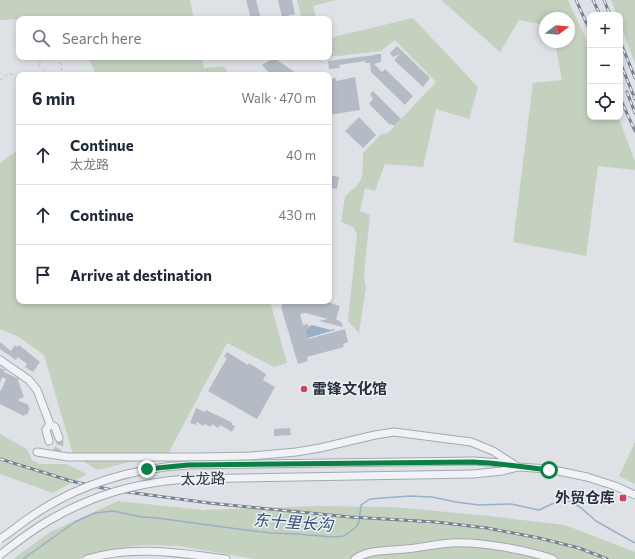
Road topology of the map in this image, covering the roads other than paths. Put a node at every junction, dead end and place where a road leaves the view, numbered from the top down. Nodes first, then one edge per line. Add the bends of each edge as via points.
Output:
1 (0, 360) edge
2 (50, 424) junction
3 (59, 438) tunnel mouth
4 (49, 441) dead end
5 (37, 452) dead end
6 (518, 467) junction
7 (635, 495) edge
8 (0, 539) edge
9 (0, 555) edge
10 (87, 559) edge
11 (226, 559) edge
12 (355, 559) edge
13 (553, 559) edge

1 - 2 street via 29,380 37,390
2 - 3 street via 55,427
2 - 4 street via 46,430
5 - 6 street via 68,457 250,456 320,448 374,434 408,432 471,442 493,451
6 - 7 street, 太龙路 via 568,473 615,486
6 - 8 street, bridge via 473,462 188,465 147,469 86,487 33,515
6 - 9 street, 太龙路, bridge via 473,474 185,478 155,481 127,487 81,504 47,521
10 - 11 street via 103,554 132,551 167,551
12 - 13 street via 362,554 373,552 450,543 512,549

